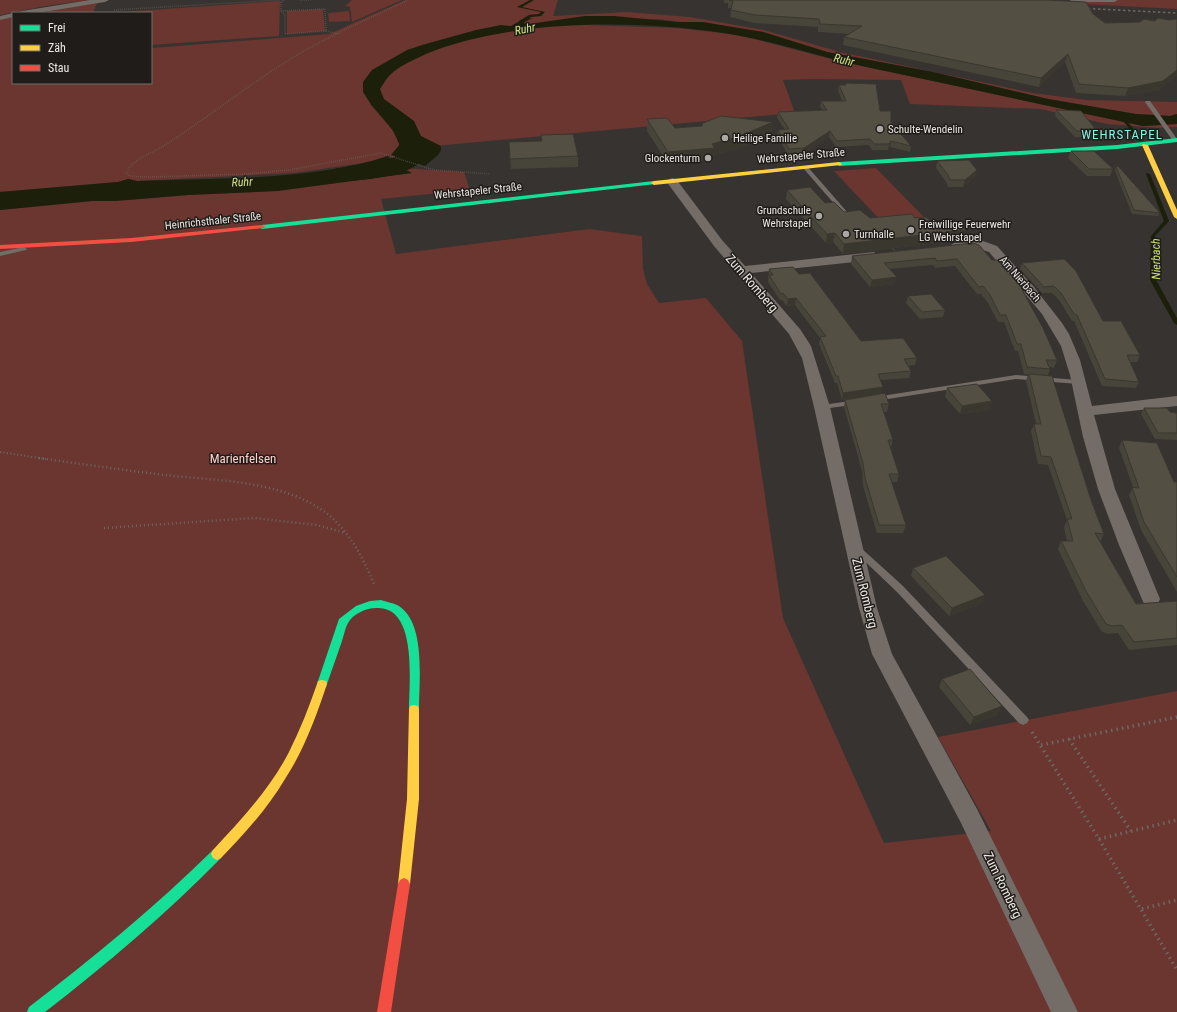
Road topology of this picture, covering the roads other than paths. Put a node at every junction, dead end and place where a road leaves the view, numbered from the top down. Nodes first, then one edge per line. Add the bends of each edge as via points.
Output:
1 (105, 0) edge
2 (1073, 0) edge
3 (1114, 0) edge
4 (28, 12) edge
5 (12, 15) edge
6 (0, 18) edge
7 (1148, 102) dead end
8 (1174, 138) edge
9 (1145, 145) junction
10 (805, 167) junction
11 (672, 181) junction
12 (427, 209) joint
13 (846, 214) edge
14 (1177, 217) edge
15 (36, 246) junction
16 (0, 247) edge
17 (940, 248) edge
18 (0, 254) edge
19 (889, 254) edge
20 (741, 270) junction
21 (1078, 382) junction
22 (1177, 401) edge
23 (822, 407) junction
24 (1085, 411) junction
25 (854, 547) junction
26 (1151, 599) dead end
27 (1023, 720) road end
28 (34, 1012) edge
29 (384, 1012) edge
30 (1065, 1012) edge

1 - 4 street
2 - 3 street
5 - 6 street
7 - 8 lane
8 - 9 main road, Wehrstapeler Straße
9 - 10 main road, Wehrstapeler Straße
9 - 14 main road
10 - 11 main road, Wehrstapeler Straße
10 - 13 lane
11 - 12 main road, Wehrstapeler Straße
11 - 20 street, Zum Romberg
12 - 15 main road, Heinrichsthaler Straße via 155,239
15 - 16 main road, Heinrichsthaler Straße
15 - 18 lane
17 - 21 street, Am Nierbach via 978,244 994,249 1057,326 1067,345
19 - 20 street
20 - 23 street, Zum Romberg via 795,332 804,346
21 - 23 lane via 1016,377
21 - 24 street, Am Nierbach
22 - 24 street
23 - 25 street, Zum Romberg
24 - 26 street, Am Nierbach via 1109,495
25 - 27 lane via 900,589
25 - 30 street, Zum Romberg via 882,654 969,816
28 - 29 main road via 109,955 155,915 198,874 269,798 300,745 343,622 353,611 384,604 397,609 405,618 409,630 412,649 414,736 412,806 401,909

